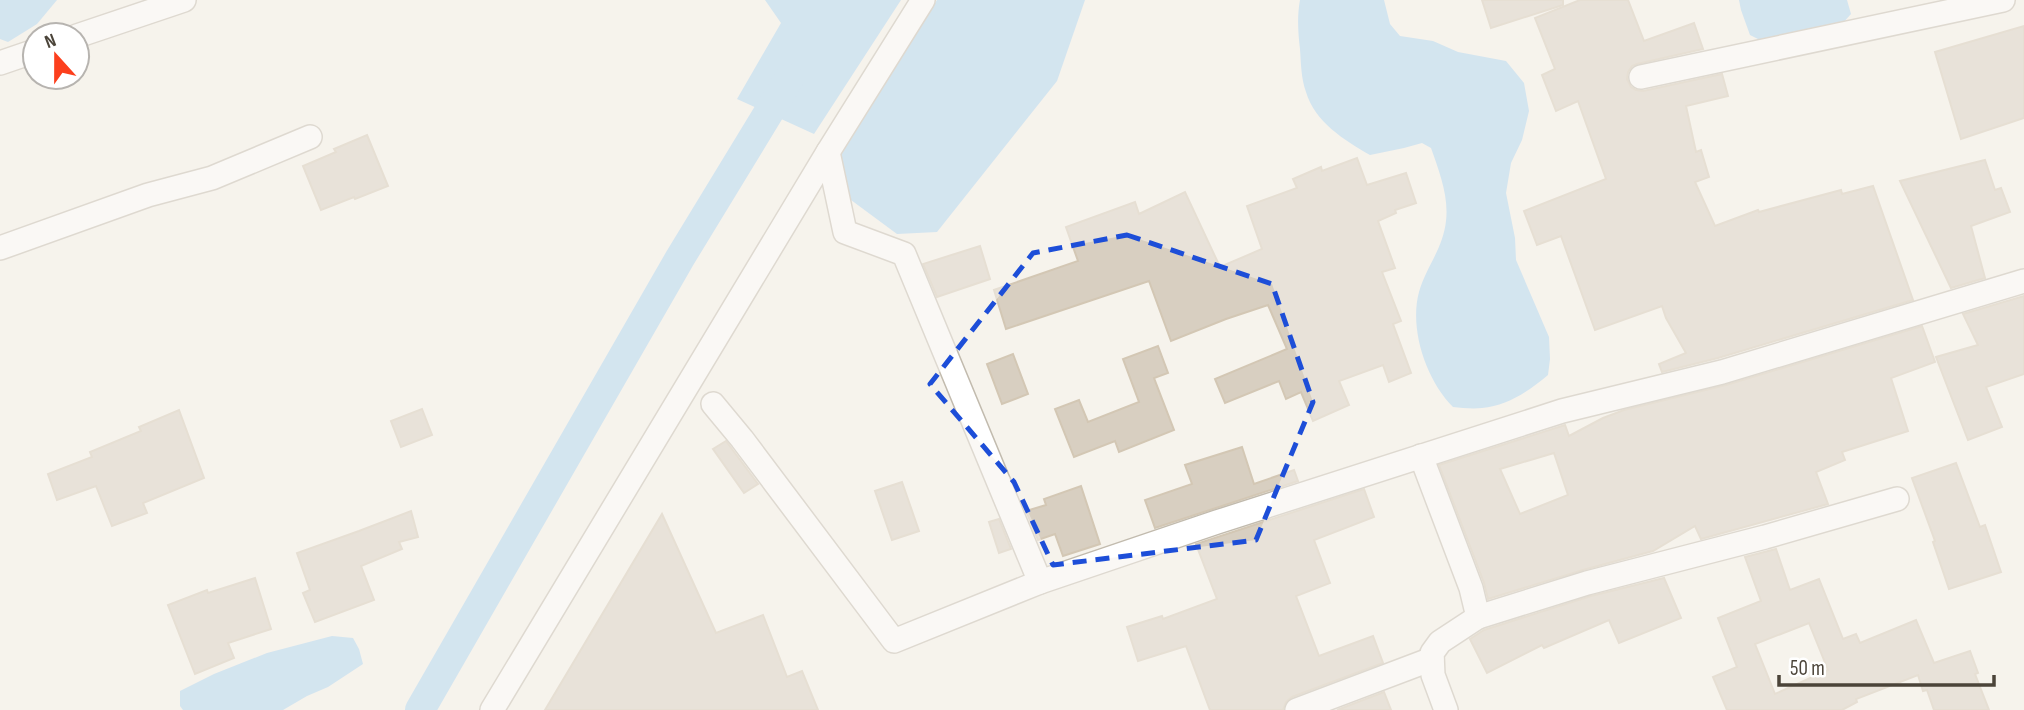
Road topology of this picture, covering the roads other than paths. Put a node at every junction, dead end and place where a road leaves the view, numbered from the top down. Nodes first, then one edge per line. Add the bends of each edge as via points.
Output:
1 (184, 0) edge
2 (923, 0) edge
3 (2003, 0) edge
4 (91, 31) edge
5 (21, 56) edge
6 (0, 63) edge
7 (1641, 77) dead end
8 (310, 137) dead end
9 (828, 152) junction
10 (0, 248) edge
11 (2024, 281) edge
12 (713, 404) dead end
13 (1421, 456) junction
14 (1897, 499) dead end
15 (1040, 582) junction
16 (1478, 617) junction
17 (1432, 659) junction
18 (492, 710) edge
19 (1297, 710) edge
20 (1446, 710) edge

1 - 4 street
2 - 9 street
3 - 7 street
5 - 6 street
8 - 10 street via 212,178 148,195
9 - 15 street via 845,232 904,254
9 - 18 street
11 - 13 street via 1783,355 1562,411
12 - 15 street via 894,642
13 - 15 street
13 - 16 street
14 - 16 street
16 - 17 street via 1440,642
17 - 19 street
17 - 20 street

